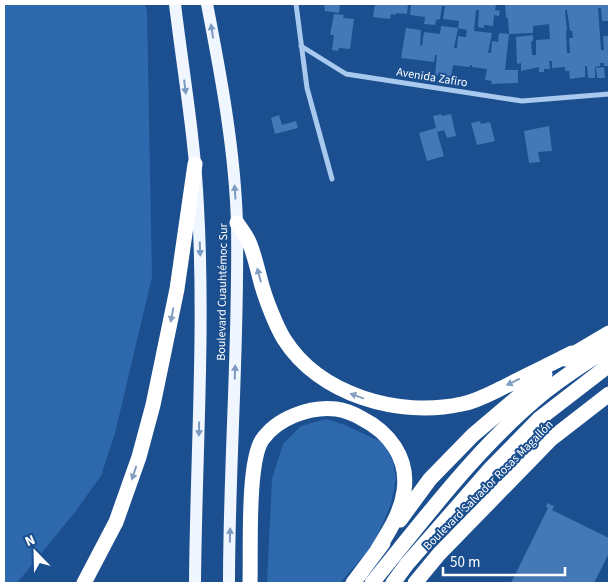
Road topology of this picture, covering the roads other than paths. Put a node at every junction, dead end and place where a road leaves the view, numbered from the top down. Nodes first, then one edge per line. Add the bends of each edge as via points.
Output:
1 (175, 4) edge
2 (207, 4) edge
3 (296, 4) edge
4 (302, 46) junction
5 (609, 94) edge
6 (195, 164) junction
7 (332, 179) dead end
8 (237, 223) junction
9 (609, 333) edge
10 (609, 348) edge
11 (572, 353) junction
12 (609, 365) edge
13 (609, 394) edge
14 (378, 549) junction
15 (84, 583) edge
16 (196, 583) edge
17 (229, 583) edge
18 (250, 583) edge
19 (353, 583) edge
20 (372, 583) edge
21 (393, 583) edge
22 (416, 583) edge

1 -> 6 main road, Boulevard Cuauhtémoc Sur
8 -> 2 main road, Boulevard Cuauhtémoc Sur via 229,134
3 - 4 street
4 - 5 street, Avenida Zafiro via 346,74 522,101
4 - 7 street via 307,88
6 -> 15 highway via 177,290 142,449 116,522
6 -> 16 main road, Boulevard Cuauhtémoc Sur via 200,260
11 -> 8 highway via 463,404 417,408 374,402 350,393 311,369 283,337 263,289 249,241
17 -> 8 main road, Boulevard Cuauhtémoc Sur
9 - 11 highway
10 - 20 highway via 546,391 511,423 460,476
11 - 14 highway via 473,435 430,479
12 - 21 highway via 539,419 491,468
13 - 22 highway, Boulevard Salvador Rosas Magallón via 551,438 438,554
14 - 18 highway via 399,512 404,490 404,471 398,454 388,436 374,425 338,409 320,408 286,420 272,430 256,455 252,480
14 - 19 highway

